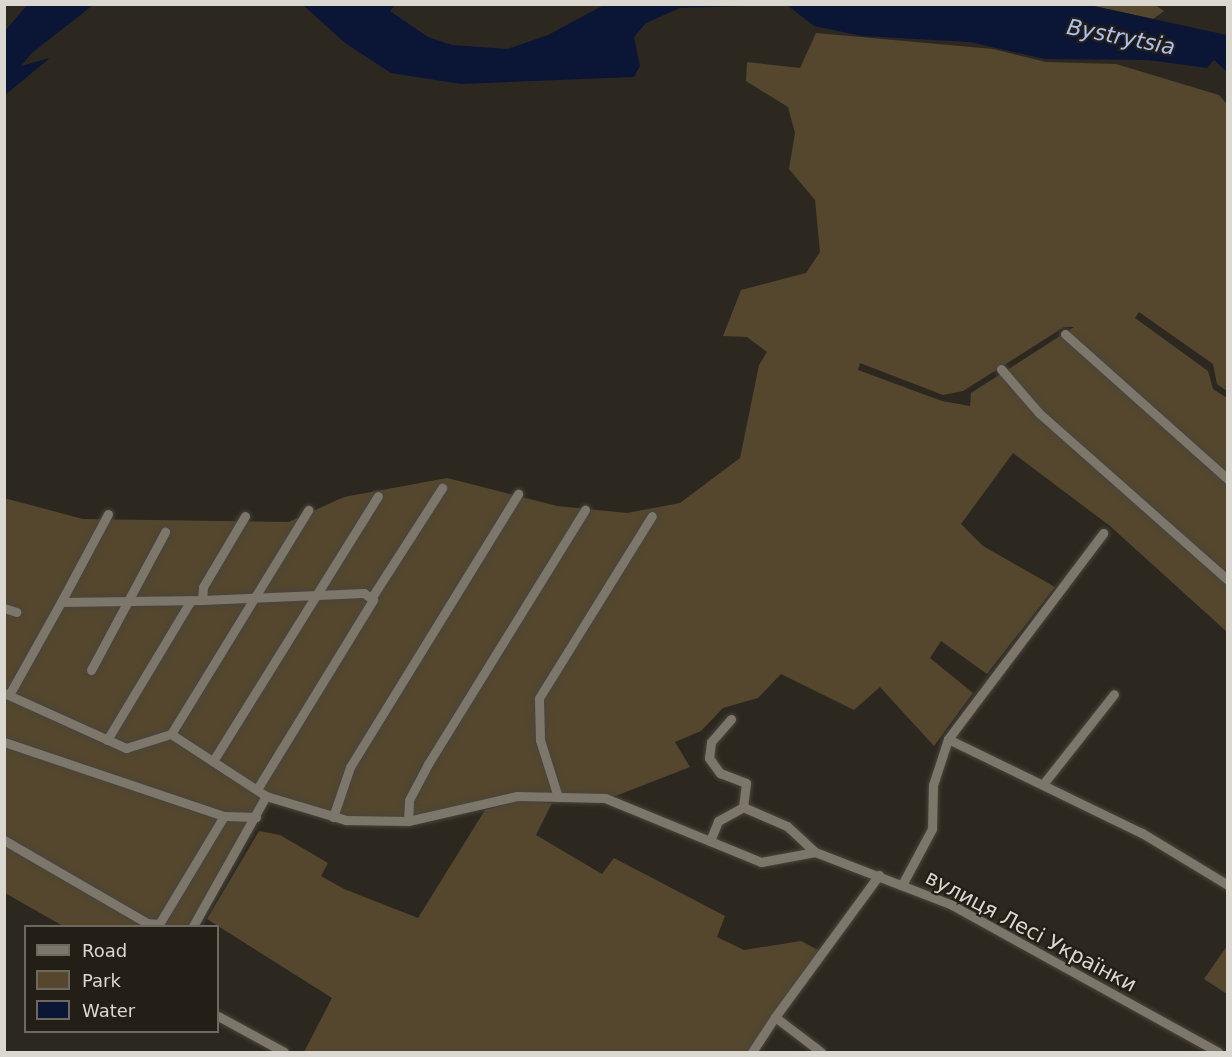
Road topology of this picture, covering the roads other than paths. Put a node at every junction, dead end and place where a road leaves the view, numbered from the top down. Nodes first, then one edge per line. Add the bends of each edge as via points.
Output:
1 (1065, 334) dead end
2 (1001, 369) dead end
3 (1227, 479) edge
4 (442, 488) dead end
5 (518, 494) dead end
6 (378, 496) dead end
7 (308, 510) dead end
8 (585, 510) dead end
9 (108, 514) dead end
10 (245, 516) dead end
11 (652, 516) dead end
12 (165, 532) dead end
13 (1103, 533) dead end
14 (1227, 580) edge
15 (316, 596) junction
16 (372, 597) junction
17 (255, 599) junction
18 (191, 600) junction
19 (202, 600) junction
20 (61, 602) junction
21 (128, 603) junction
22 (4, 608) edge
23 (16, 612) dead end
24 (91, 670) dead end
25 (7, 694) edge
26 (1114, 694) dead end
27 (731, 719) dead end
28 (171, 734) junction
29 (948, 739) junction
30 (106, 740) junction
31 (4, 742) edge
32 (213, 761) junction
33 (1044, 783) junction
34 (258, 788) junction
35 (266, 796) junction
36 (558, 797) junction
37 (743, 807) junction
38 (224, 816) junction
39 (333, 816) junction
40 (256, 817) junction
41 (408, 821) junction
42 (4, 840) edge
43 (710, 841) junction
44 (815, 852) junction
45 (879, 874) junction
46 (903, 883) junction
47 (1227, 885) edge
48 (194, 925) edge
49 (219, 1017) edge
50 (775, 1017) junction
51 (1215, 1052) edge
52 (284, 1053) edge
53 (752, 1053) edge
54 (821, 1053) edge

1 - 3 street
2 - 14 street via 1039,413
4 - 16 street
5 - 39 street via 350,767
6 - 15 street
7 - 17 street
8 - 41 street via 428,764 409,800
9 - 20 street
10 - 19 street via 203,587
11 - 36 street via 538,698 540,741
12 - 21 street
13 - 29 street
15 - 16 street
15 - 17 street
15 - 32 street
16 - 34 street
17 - 19 street
17 - 28 street
18 - 19 street
18 - 21 street
18 - 30 street
20 - 21 street
20 - 25 street
21 - 24 street
22 - 23 street
25 - 30 street
26 - 33 street
27 - 37 street via 711,742 709,758 720,773 746,783
28 - 30 street via 131,748
28 - 32 street
29 - 33 street
29 - 46 street via 933,785 932,829
31 - 38 street
32 - 34 street
33 - 47 street
34 - 35 street
35 - 39 street, вулиця Лесі Українки
35 - 40 street
36 - 41 street, вулиця Лесі Українки via 517,796
36 - 43 street, вулиця Лесі Українки via 612,800
37 - 43 street via 718,821
37 - 44 street via 787,826
38 - 40 street
38 - 42 street via 159,924 147,923
39 - 41 street, вулиця Лесі Українки
40 - 48 street
43 - 44 street, вулиця Лесі Українки via 761,862
44 - 45 street, вулиця Лесі Українки
45 - 46 street, вулиця Лесі Українки
45 - 50 street
46 - 51 street, вулиця Лесі Українки
49 - 52 street
50 - 53 street
50 - 54 street

